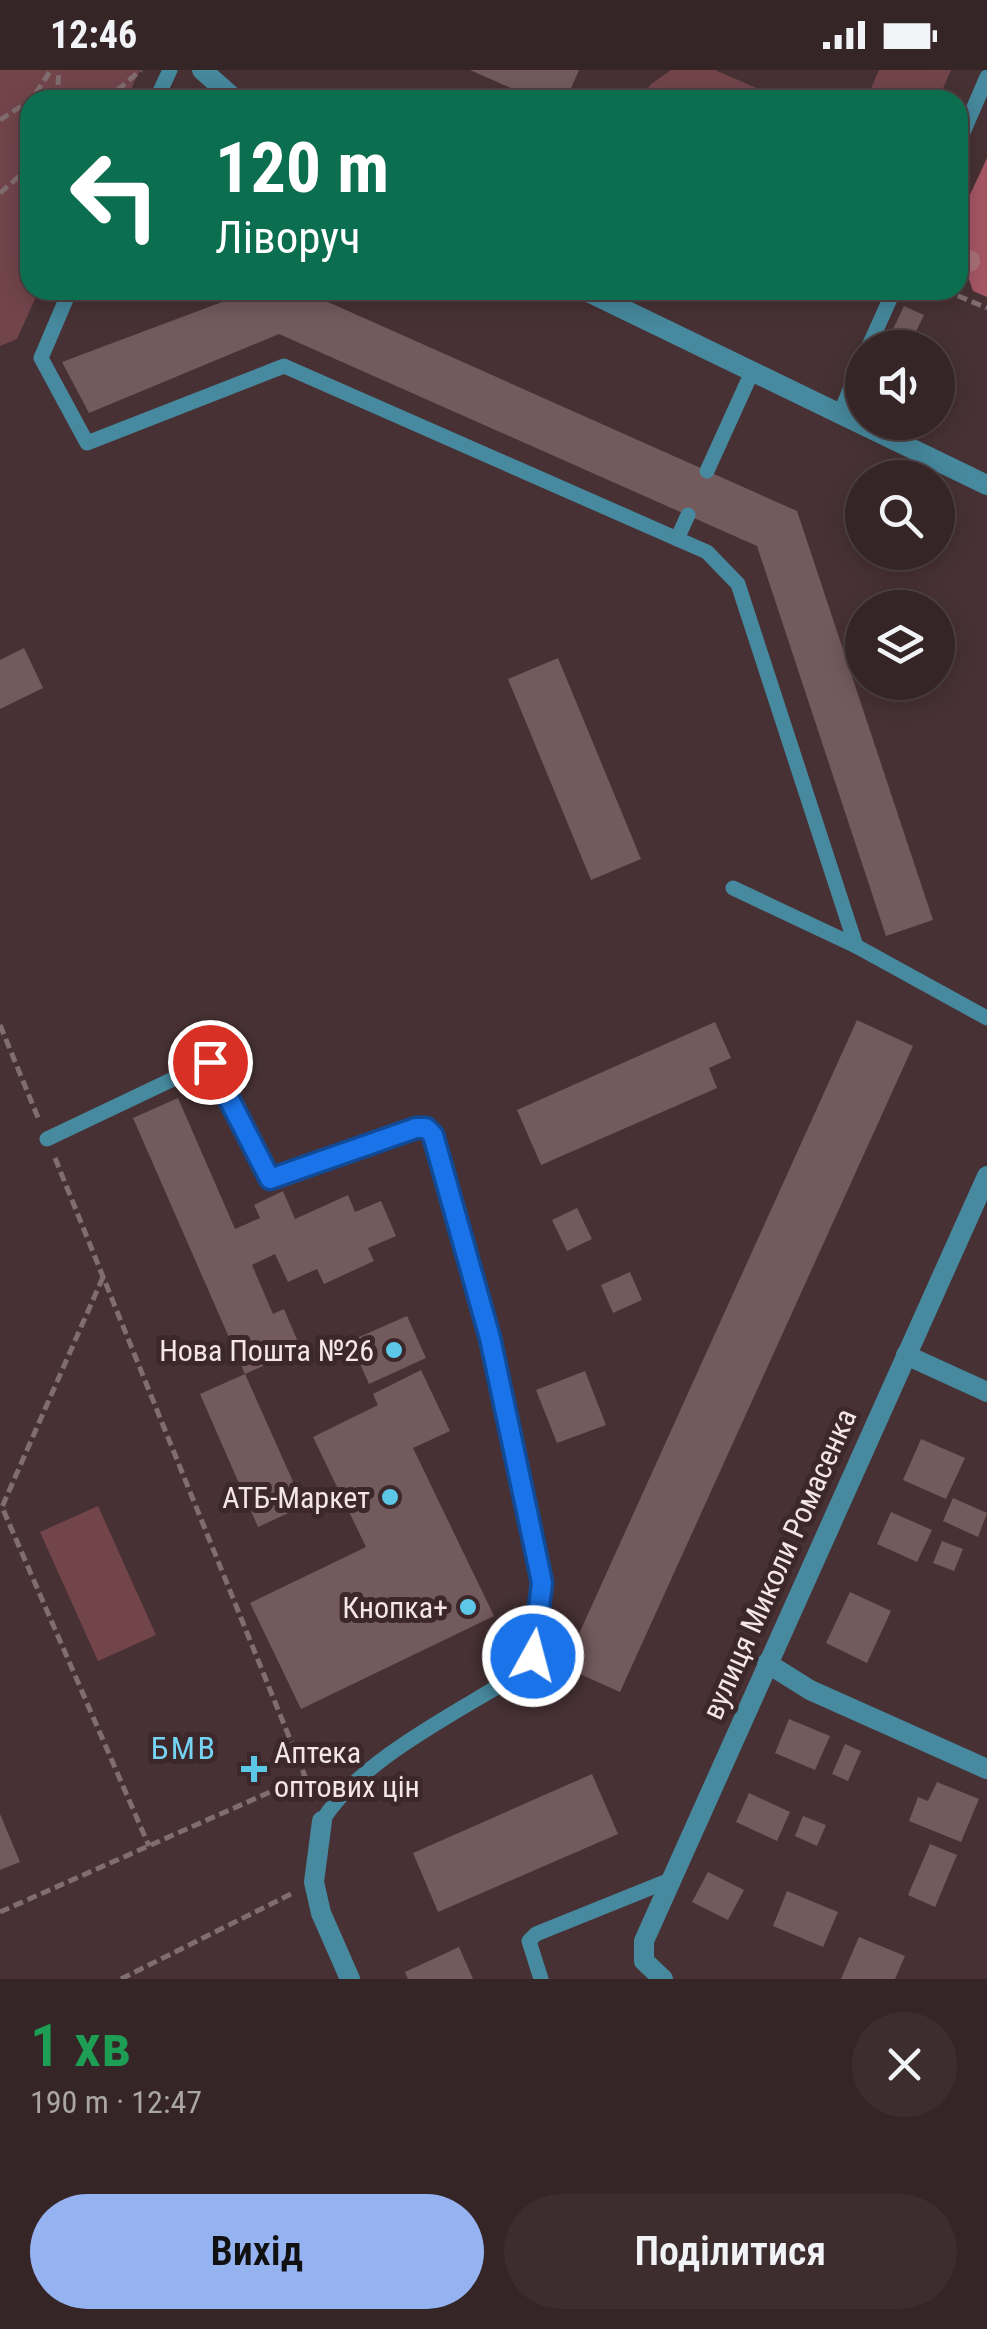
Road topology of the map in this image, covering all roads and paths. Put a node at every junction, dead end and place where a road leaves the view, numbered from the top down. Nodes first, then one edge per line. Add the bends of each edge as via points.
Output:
1 (55, 70) edge
2 (141, 70) edge
3 (202, 70) edge
4 (987, 77) edge
5 (39, 90) edge
6 (118, 90) edge
7 (225, 90) edge
8 (968, 121) edge
9 (20, 175) edge
10 (0, 192) edge
11 (66, 300) edge
12 (604, 300) edge
13 (890, 300) edge
14 (876, 330) edge
15 (752, 372) junction
16 (845, 402) edge
17 (840, 414) junction
18 (708, 471) dead end
19 (987, 485) edge
20 (688, 515) dead end
21 (677, 539) junction
22 (733, 888) dead end
23 (856, 946) junction
24 (987, 1018) edge
25 (0, 1025) edge
26 (47, 1139) junction
27 (987, 1176) edge
28 (103, 1277) junction
29 (906, 1355) junction
30 (987, 1392) edge
31 (767, 1663) junction
32 (987, 1769) edge
33 (306, 1776) junction
34 (322, 1821) junction
35 (149, 1846) junction
36 (670, 1880) junction
37 (314, 1882) junction
38 (0, 1912) edge
39 (660, 1977) edge
40 (121, 1979) edge
41 (350, 1979) edge
42 (541, 1979) edge

1 - 5 path
2 - 6 path
3 - 7 street
4 - 8 lane
9 - 10 path
11 - 21 lane via 41,358 88,443 284,366
12 - 15 street
13 - 14 lane
15 - 17 street
15 - 18 lane
16 - 17 lane
17 - 19 street
20 - 21 lane
21 - 23 lane via 707,552 738,584
22 - 23 lane
23 - 24 lane
25 - 26 path
26 - 28 path
26 - 34 lane via 210,1062 270,1179 416,1128 433,1135 490,1338 542,1583 533,1656 523,1671 384,1760 338,1797
27 - 29 street, вулиця Миколи Ромасенка
28 - 33 path
28 - 35 path via 2,1508
29 - 30 street
29 - 31 street, вулиця Миколи Ромасенка
31 - 32 street via 810,1690
31 - 36 street, вулиця Миколи Ромасенка
33 - 34 path
33 - 35 path
34 - 37 street
35 - 38 path
36 - 39 street, вулиця Миколи Ромасенка via 644,1940 644,1961
36 - 42 lane via 536,1934 529,1951
37 - 40 path
37 - 41 street

